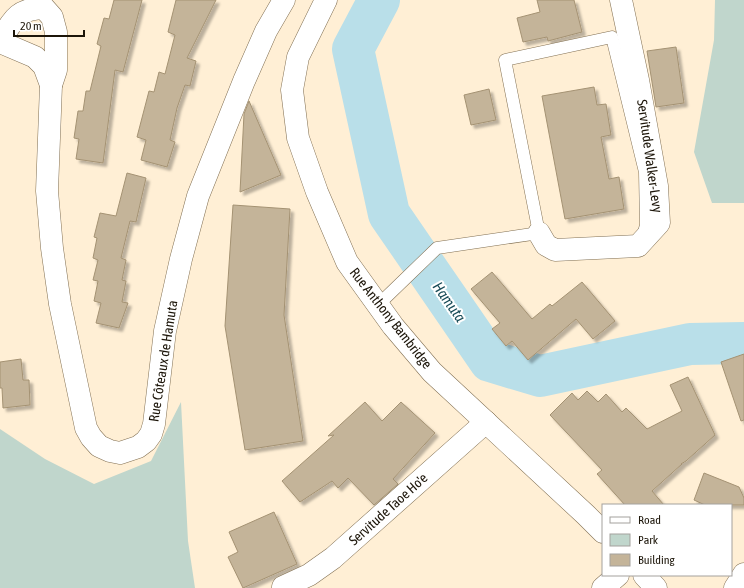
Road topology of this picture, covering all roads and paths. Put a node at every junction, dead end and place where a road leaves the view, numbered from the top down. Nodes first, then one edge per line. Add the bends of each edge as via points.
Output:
1 (284, 0) edge
2 (326, 0) edge
3 (621, 0) edge
4 (0, 42) edge
5 (52, 85) junction
6 (539, 233) junction
7 (642, 242) junction
8 (378, 305) junction
9 (486, 422) junction
10 (602, 531) edge
11 (744, 574) edge
12 (617, 576) edge
13 (645, 576) edge
14 (283, 587) dead end
15 (603, 588) edge
16 (656, 588) edge
17 (735, 588) edge

1 - 5 street, Rue Côteaux de Hamuta via 266,31 244,81 198,196 165,331 154,424 146,441 129,451 110,451 99,446 91,438 83,417 60,304 52,248 47,191
2 - 8 street, Rue Anthony Bambridge via 298,57 292,90 298,138 317,192 347,262
3 - 7 street, Servitude Walker-Levy via 657,186 659,223
4 - 5 street, Rue Côteaux de Hamuta via 35,57 44,66
4 - 5 street, Rue Côteaux de Hamuta via 20,13 31,8 44,8 52,17 56,32 56,70
6 - 7 street via 546,245 555,250 638,246
6 - 7 lane via 505,60 612,37 645,172 646,225
6 - 8 lane via 437,248
8 - 9 street, Rue Anthony Bambridge via 432,372
9 - 10 street, Rue Anthony Bambridge
9 - 14 street, Servitude Taoe Ho'e via 333,558 310,575
11 - 17 street
12 - 15 street
13 - 16 street

